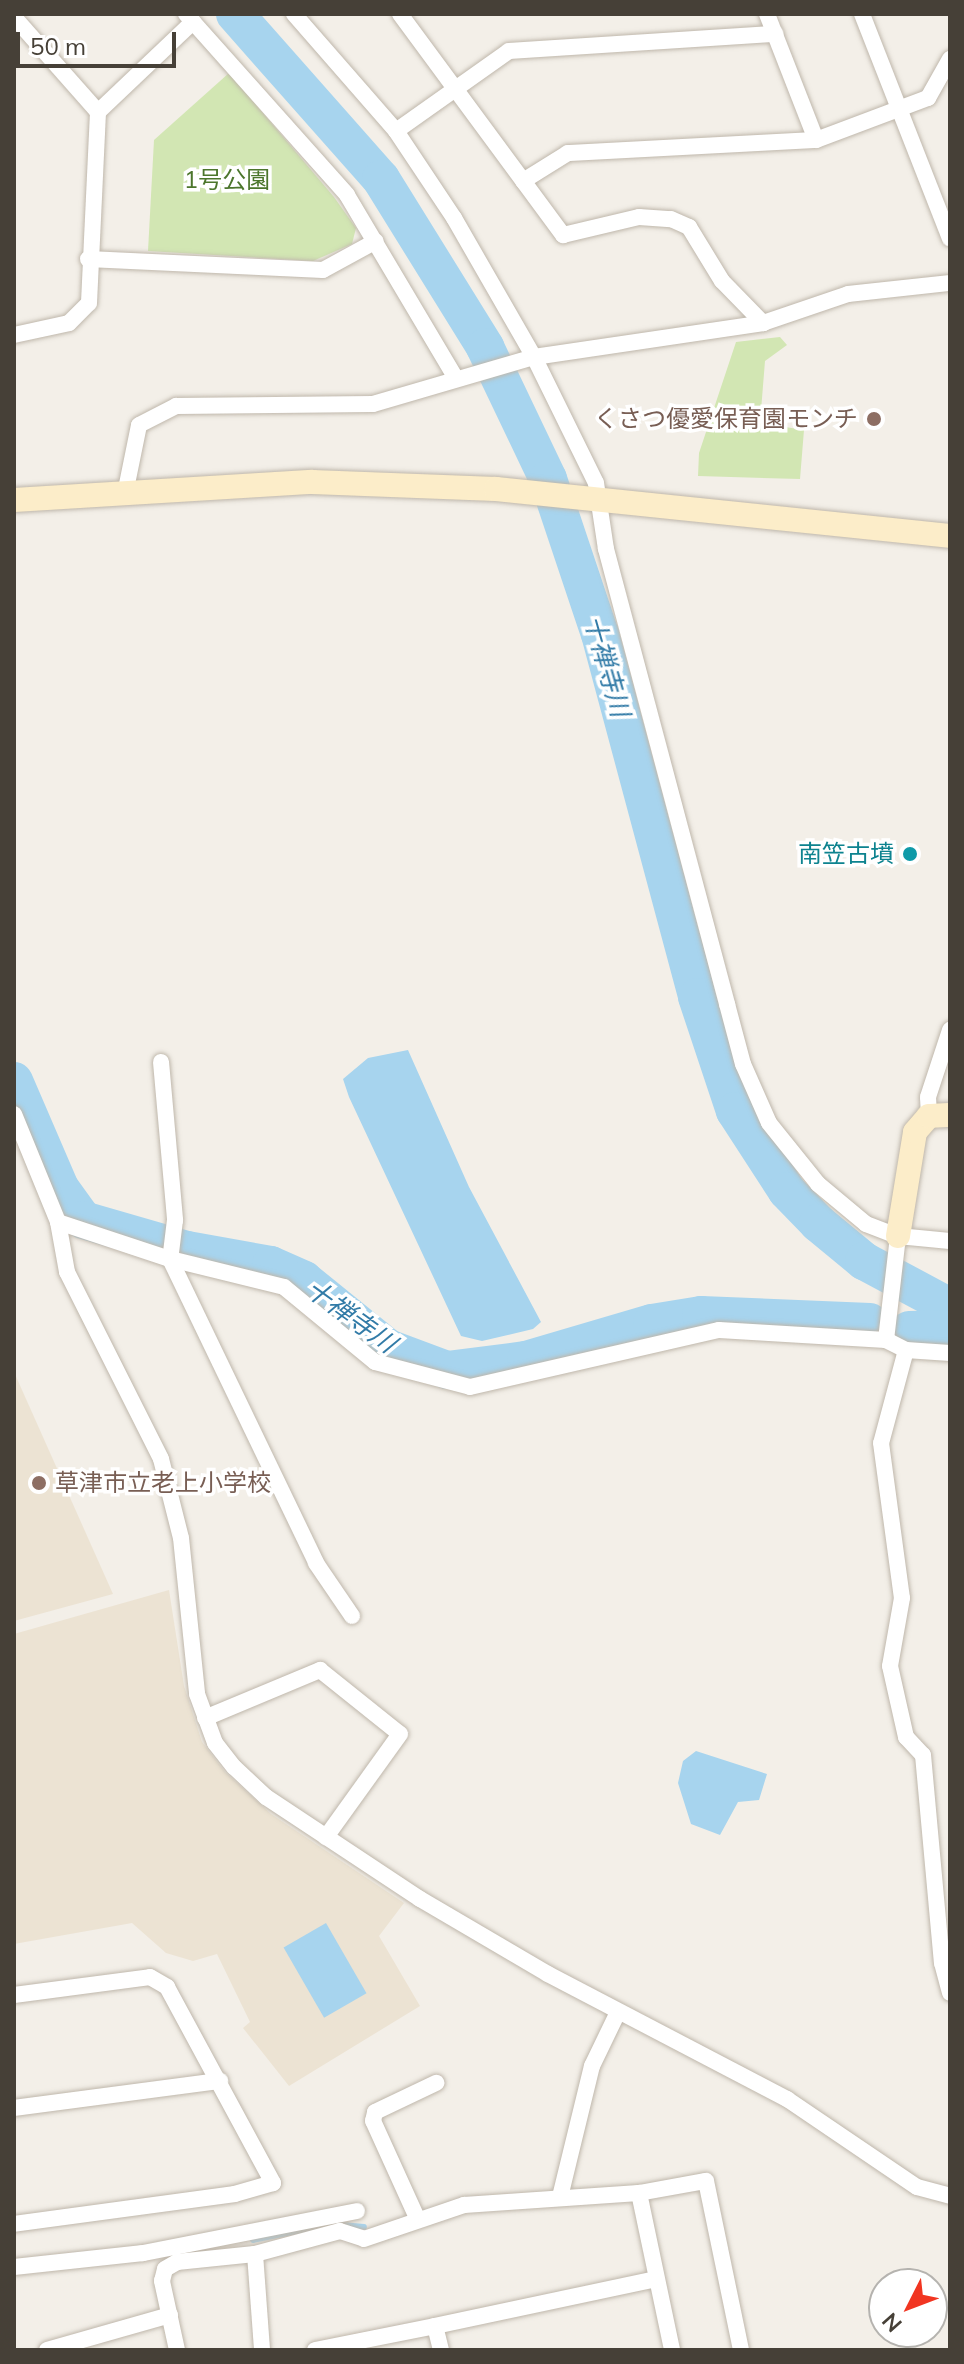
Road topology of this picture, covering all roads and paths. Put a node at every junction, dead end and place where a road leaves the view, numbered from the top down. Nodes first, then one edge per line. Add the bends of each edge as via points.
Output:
1 (294, 14) edge
2 (400, 14) edge
3 (767, 14) edge
4 (862, 14) edge
5 (14, 17) edge
6 (190, 18) edge
7 (775, 34) junction
8 (950, 59) edge
9 (456, 86) junction
10 (899, 107) junction
11 (98, 112) junction
12 (396, 131) junction
13 (816, 140) junction
14 (523, 181) junction
15 (950, 238) edge
16 (376, 241) junction
17 (88, 259) junction
18 (950, 283) edge
19 (763, 323) junction
20 (14, 335) edge
21 (534, 357) junction
22 (455, 377) junction
23 (126, 489) junction
24 (598, 499) junction
25 (14, 500) edge
26 (950, 536) edge
27 (950, 1030) edge
28 (161, 1062) dead end
29 (14, 1114) edge
30 (940, 1115) edge
31 (58, 1222) junction
32 (898, 1236) junction
33 (950, 1241) edge
34 (172, 1249) junction
35 (886, 1340) junction
36 (906, 1350) junction
37 (950, 1353) edge
38 (352, 1616) dead end
39 (205, 1718) junction
40 (326, 1837) junction
41 (950, 1993) edge
42 (14, 1995) edge
43 (618, 2012) junction
44 (220, 2081) junction
45 (436, 2083) dead end
46 (14, 2108) edge
47 (639, 2193) junction
48 (950, 2196) edge
49 (560, 2197) junction
50 (357, 2211) dead end
51 (418, 2220) junction
52 (14, 2224) edge
53 (255, 2254) junction
54 (14, 2267) edge
55 (656, 2279) junction
56 (170, 2315) junction
57 (435, 2326) junction
58 (47, 2350) edge
59 (177, 2350) edge
60 (262, 2350) edge
61 (315, 2350) edge
62 (441, 2350) edge
63 (672, 2350) edge
64 (741, 2350) edge

1 - 12 street
2 - 9 street
3 - 7 street
4 - 10 street
5 - 11 street
6 - 11 street
6 - 16 street via 347,195
7 - 9 street via 509,51
7 - 13 street
8 - 10 street via 928,98
9 - 12 street
9 - 14 street
10 - 13 street
10 - 15 street
11 - 17 street
12 - 21 street via 454,218
13 - 14 street via 568,153
14 - 19 street via 563,235 639,217 671,219 689,227 722,281
16 - 17 street via 323,270
16 - 22 street
17 - 20 street via 89,303 69,323
18 - 19 street via 848,294
19 - 21 street
21 - 22 street
21 - 24 street via 596,483
22 - 23 street via 373,404 176,406 139,425
23 - 24 street via 312,482
23 - 25 street
24 - 26 street
24 - 32 street via 606,549 743,1064 769,1123 793,1156 866,1224
27 - 30 street via 928,1097
28 - 34 street
29 - 31 street
30 - 32 street via 915,1132
31 - 34 street
31 - 39 street via 67,1272 161,1459 181,1538 193,1672
32 - 33 street
32 - 35 street
34 - 35 street via 284,1287 375,1362 470,1387 719,1330
34 - 38 street via 298,1517 298,1528
35 - 36 street
36 - 37 street
36 - 41 street via 881,1443 902,1598 890,1666 906,1737 923,1755 942,1963
39 - 40 street via 234,1767 266,1797
39 - 40 street via 320,1670 400,1734
40 - 43 street via 420,1899
42 - 44 street via 150,1977 167,1987
43 - 48 street via 787,2099 917,2187
43 - 49 street via 592,2066
44 - 46 street
44 - 52 street via 273,2183 220,2196
45 - 51 street via 375,2112 373,2121
47 - 49 street
47 - 55 street
47 - 64 street via 706,2181
49 - 51 street via 464,2205
50 - 54 street via 117,2257
51 - 53 street via 364,2239 340,2231
53 - 56 street via 177,2262 165,2269
53 - 60 street
55 - 57 street
55 - 63 street
56 - 58 street
56 - 59 street
57 - 61 street
57 - 62 street

